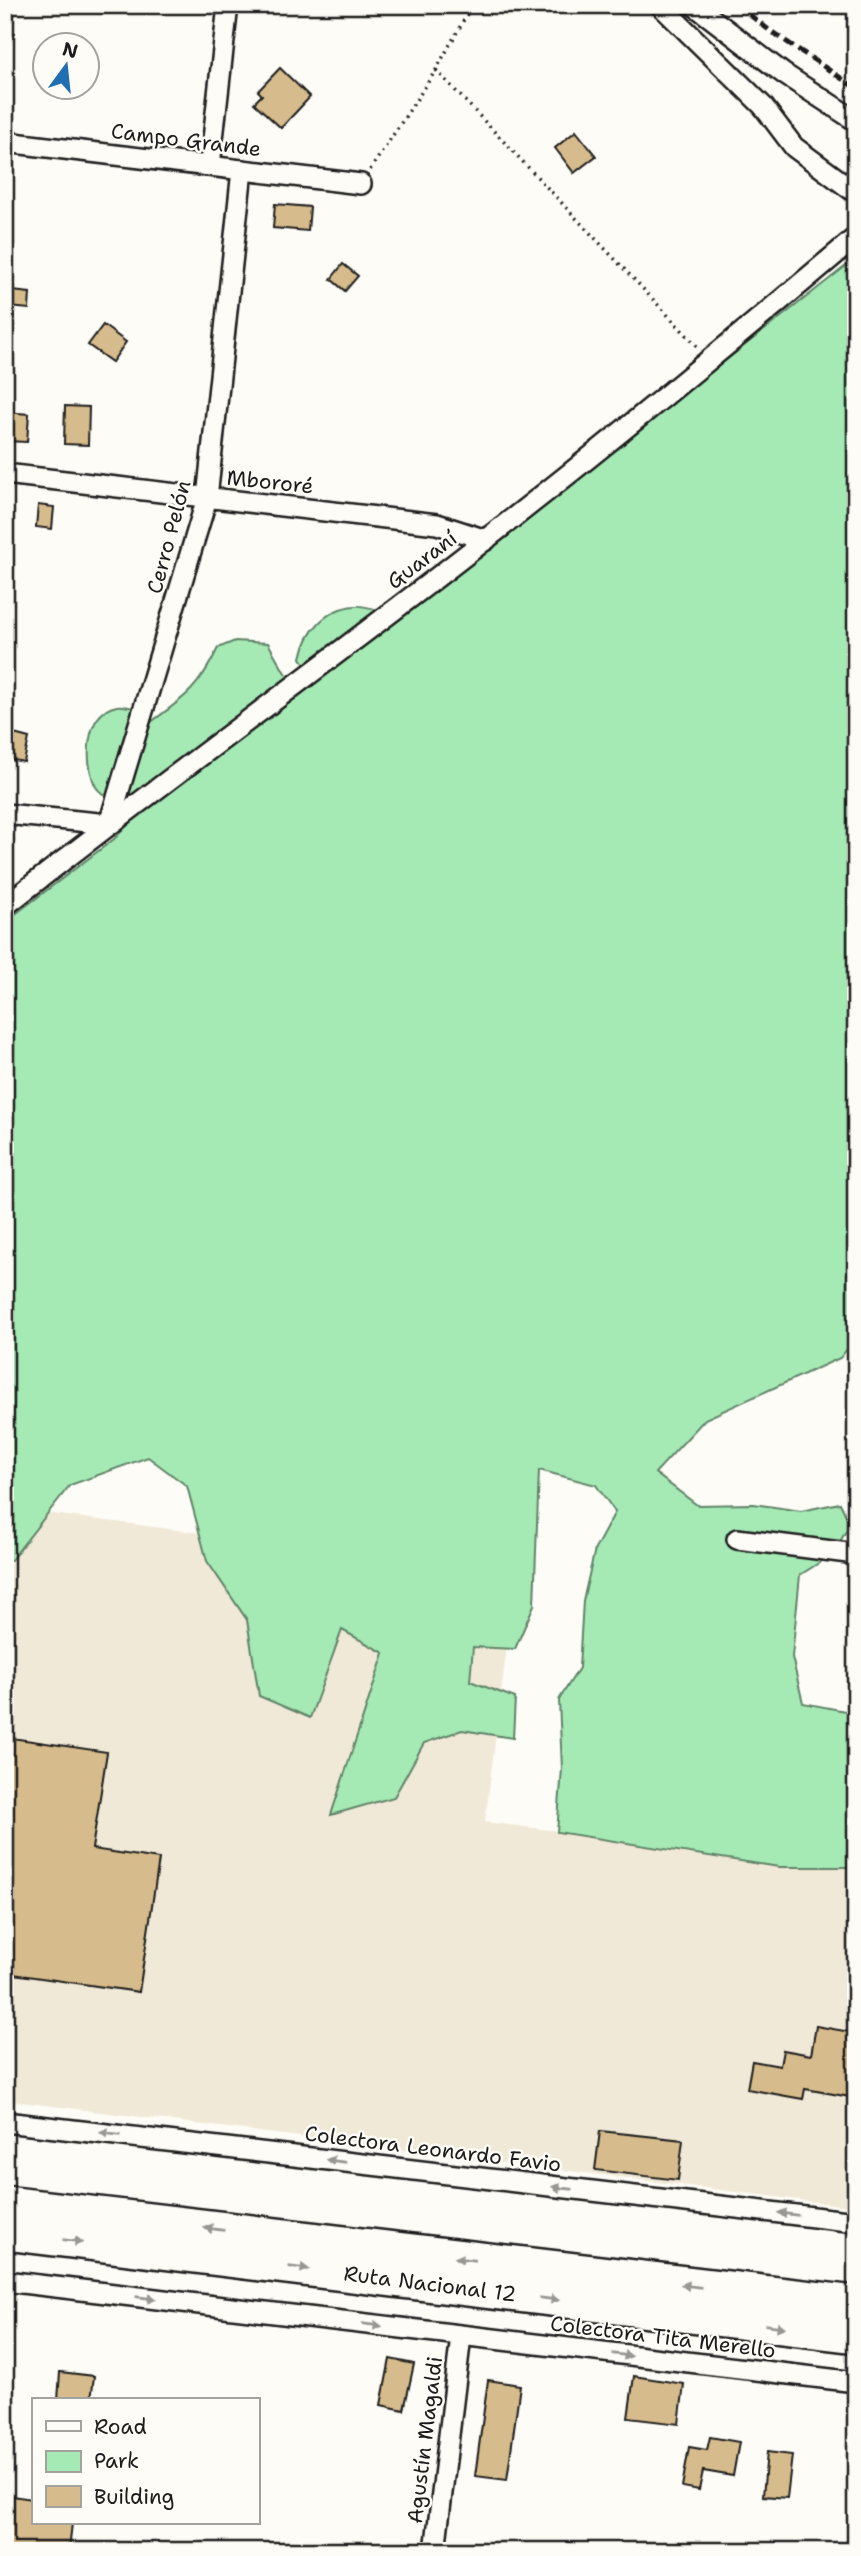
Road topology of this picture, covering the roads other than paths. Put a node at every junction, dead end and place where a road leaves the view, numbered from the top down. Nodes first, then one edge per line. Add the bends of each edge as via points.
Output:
1 (228, 5) edge
2 (660, 5) edge
3 (694, 5) edge
4 (856, 121) edge
5 (5, 142) edge
6 (209, 166) junction
7 (242, 170) junction
8 (361, 184) road end
9 (856, 193) edge
10 (856, 237) edge
11 (5, 474) edge
12 (207, 498) junction
13 (486, 540) junction
14 (5, 814) edge
15 (109, 824) junction
16 (5, 906) edge
17 (737, 1539) dead end
18 (856, 1554) edge
19 (5, 2122) edge
20 (5, 2204) edge
21 (856, 2222) edge
22 (5, 2232) edge
23 (5, 2281) edge
24 (856, 2304) edge
25 (856, 2335) edge
26 (461, 2336) junction
27 (856, 2382) edge
28 (435, 2551) edge

1 - 6 street
2 - 9 street via 764,106 794,147
3 - 4 street via 784,74
5 - 6 street, Campo Grande
6 - 7 street, Campo Grande
7 - 8 street, Campo Grande
7 - 12 street, Cerro Pelón
10 - 13 street, Guaraní
11 - 12 street, Mbororé
12 - 13 street, Mbororé via 437,524
12 - 15 street, Cerro Pelón
13 - 15 street, Guaraní
14 - 15 street
15 - 16 street, Guaraní
17 - 18 street
21 -> 19 street, Colectora Leonardo Favio
24 -> 20 highway, Ruta Nacional 12
22 -> 25 highway, Ruta Nacional 12
23 -> 26 street, Colectora Tita Merello
26 -> 27 street, Colectora Tita Merello
26 - 28 street, Agustín Magaldi

